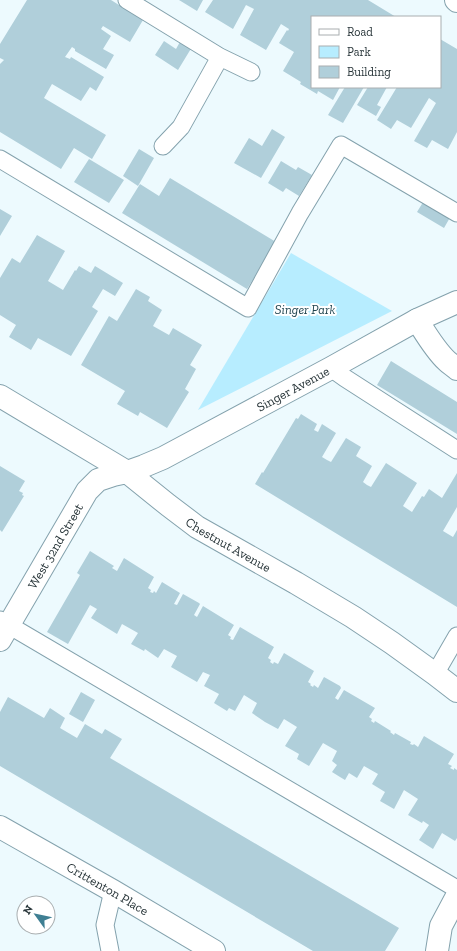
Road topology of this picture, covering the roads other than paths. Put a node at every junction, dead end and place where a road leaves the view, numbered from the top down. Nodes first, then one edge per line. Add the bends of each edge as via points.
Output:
1 (127, 0) edge
2 (220, 56) junction
3 (251, 72) dead end
4 (163, 146) dead end
5 (0, 159) edge
6 (457, 212) edge
7 (457, 302) edge
8 (417, 320) junction
9 (331, 368) junction
10 (457, 368) edge
11 (0, 396) edge
12 (457, 450) edge
13 (126, 472) junction
14 (3, 629) edge
15 (457, 636) edge
16 (435, 674) junction
17 (457, 691) edge
18 (0, 827) edge
19 (457, 889) edge
20 (113, 891) junction
21 (457, 896) edge
22 (110, 951) edge
23 (214, 951) edge
24 (437, 951) edge

1 - 2 lane
2 - 3 lane
2 - 4 lane via 181,126
5 - 6 lane via 248,308 341,145
7 - 8 street, Singer Avenue
8 - 9 street, Singer Avenue
8 - 10 street via 447,361
9 - 12 lane
9 - 13 street, Singer Avenue via 163,458
11 - 13 street, Chestnut Avenue
13 - 14 street, West 32nd Street via 98,480 87,491
13 - 16 street, Chestnut Avenue via 197,527 352,617
14 - 19 lane
15 - 16 lane
16 - 17 street, Chestnut Avenue
18 - 20 street, Crittenton Place
20 - 22 lane via 105,924
20 - 23 street, Crittenton Place
21 - 24 street via 442,926

